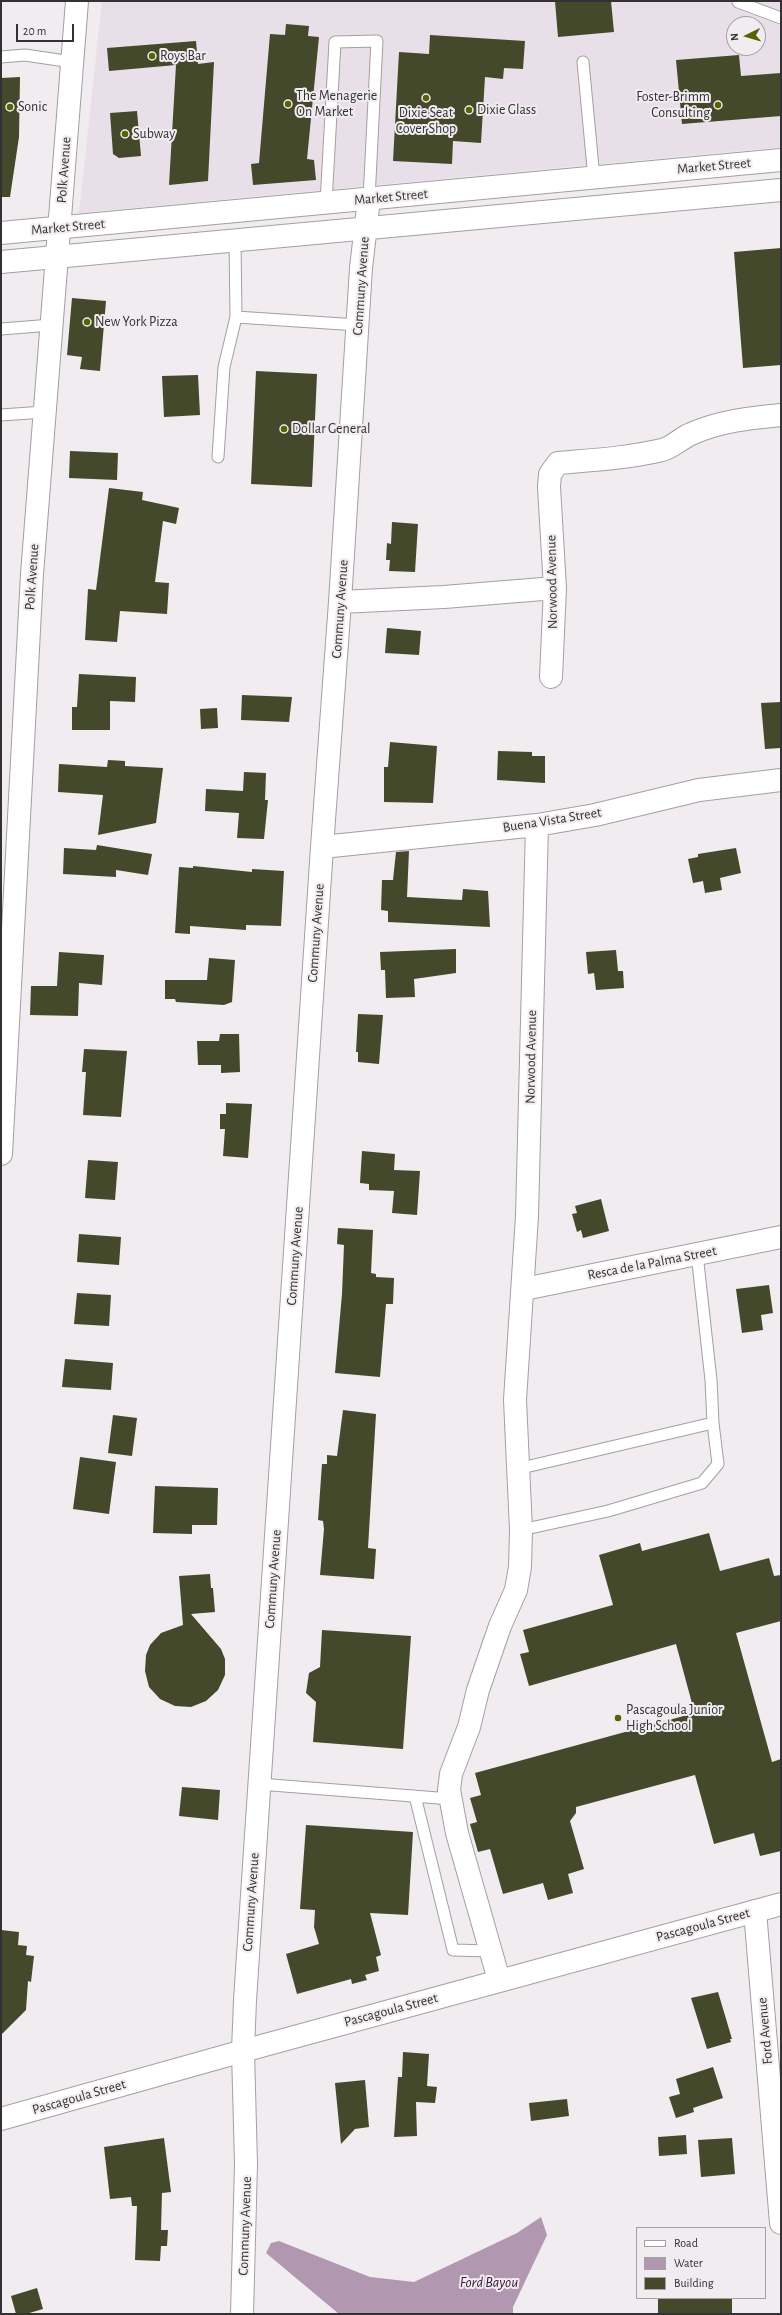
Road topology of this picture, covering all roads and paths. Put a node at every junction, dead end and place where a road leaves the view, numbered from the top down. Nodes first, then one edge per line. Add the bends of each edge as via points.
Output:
1 (78, 1) edge
2 (738, 2) dead end
3 (781, 18) edge
4 (1, 56) edge
5 (72, 62) junction
6 (583, 62) dead end
7 (781, 160) edge
8 (594, 178) junction
9 (781, 190) edge
10 (369, 199) junction
11 (326, 203) junction
12 (60, 228) junction
13 (365, 229) junction
14 (1, 233) edge
15 (235, 240) junction
16 (56, 257) junction
17 (1, 262) edge
18 (236, 317) junction
19 (52, 325) junction
20 (358, 325) junction
21 (1, 329) edge
22 (44, 412) junction
23 (1, 415) edge
24 (781, 415) edge
25 (218, 457) dead end
26 (555, 588) junction
27 (340, 602) junction
28 (551, 678) dead end
29 (781, 780) edge
30 (537, 824) junction
31 (322, 847) junction
32 (1, 1154) edge
33 (781, 1236) edge
34 (697, 1254) junction
35 (524, 1288) junction
36 (713, 1423) junction
37 (517, 1469) junction
38 (521, 1530) junction
39 (259, 1784) junction
40 (415, 1796) junction
41 (451, 1799) junction
42 (781, 1904) edge
43 (755, 1911) junction
44 (491, 1951) junction
45 (499, 1980) junction
46 (243, 2051) junction
47 (1, 2119) edge
48 (781, 2223) edge
49 (242, 2314) edge

1 - 5 street, Polk Avenue
2 - 3 lane
4 - 5 lane via 25,55
5 - 12 street, Polk Avenue
6 - 8 lane
7 - 8 street, Market Street
8 - 10 street, Market Street
9 - 13 street, Market Street
10 - 11 street, Market Street
10 - 11 lane via 377,40 335,42
10 - 13 street, Communy Avenue
11 - 12 street, Market Street
12 - 14 street, Market Street
12 - 16 street, Polk Avenue
13 - 15 street, Market Street
13 - 20 street, Communy Avenue
15 - 16 street, Market Street
15 - 18 lane
16 - 17 street, Market Street
16 - 19 street, Polk Avenue
18 - 20 lane
18 - 25 lane via 224,366
19 - 21 lane
19 - 22 street, Polk Avenue
20 - 27 street, Communy Avenue
22 - 23 lane
22 - 32 street, Polk Avenue via 32,574
24 - 26 street, Norwood Avenue via 741,418 716,425 690,434 664,450 615,459 558,463 550,474 549,487
26 - 27 street via 437,598
26 - 28 street, Norwood Avenue
27 - 31 street, Communy Avenue
29 - 30 street, Buena Vista Street via 699,790 595,815
30 - 31 street, Buena Vista Street
30 - 35 street, Norwood Avenue
31 - 39 street, Communy Avenue
33 - 34 street, Resca de la Palma Street
34 - 35 street, Resca de la Palma Street
34 - 36 lane via 711,1380
35 - 37 street, Norwood Avenue via 515,1400
36 - 37 lane
36 - 38 lane via 718,1464 702,1482 608,1511
37 - 38 street, Norwood Avenue
38 - 41 street, Norwood Avenue via 520,1568 516,1590 500,1626 478,1690 469,1727 451,1774
39 - 40 lane
39 - 46 street, Communy Avenue via 244,2000
40 - 41 lane
40 - 44 lane via 453,1950
41 - 44 street, Norwood Avenue via 457,1833
42 - 43 street, Pascagoula Street
43 - 45 street, Pascagoula Street
43 - 48 street, Ford Avenue
44 - 45 street, Norwood Avenue
45 - 46 street, Pascagoula Street
46 - 47 street, Pascagoula Street
46 - 49 street, Communy Avenue via 246,2164

